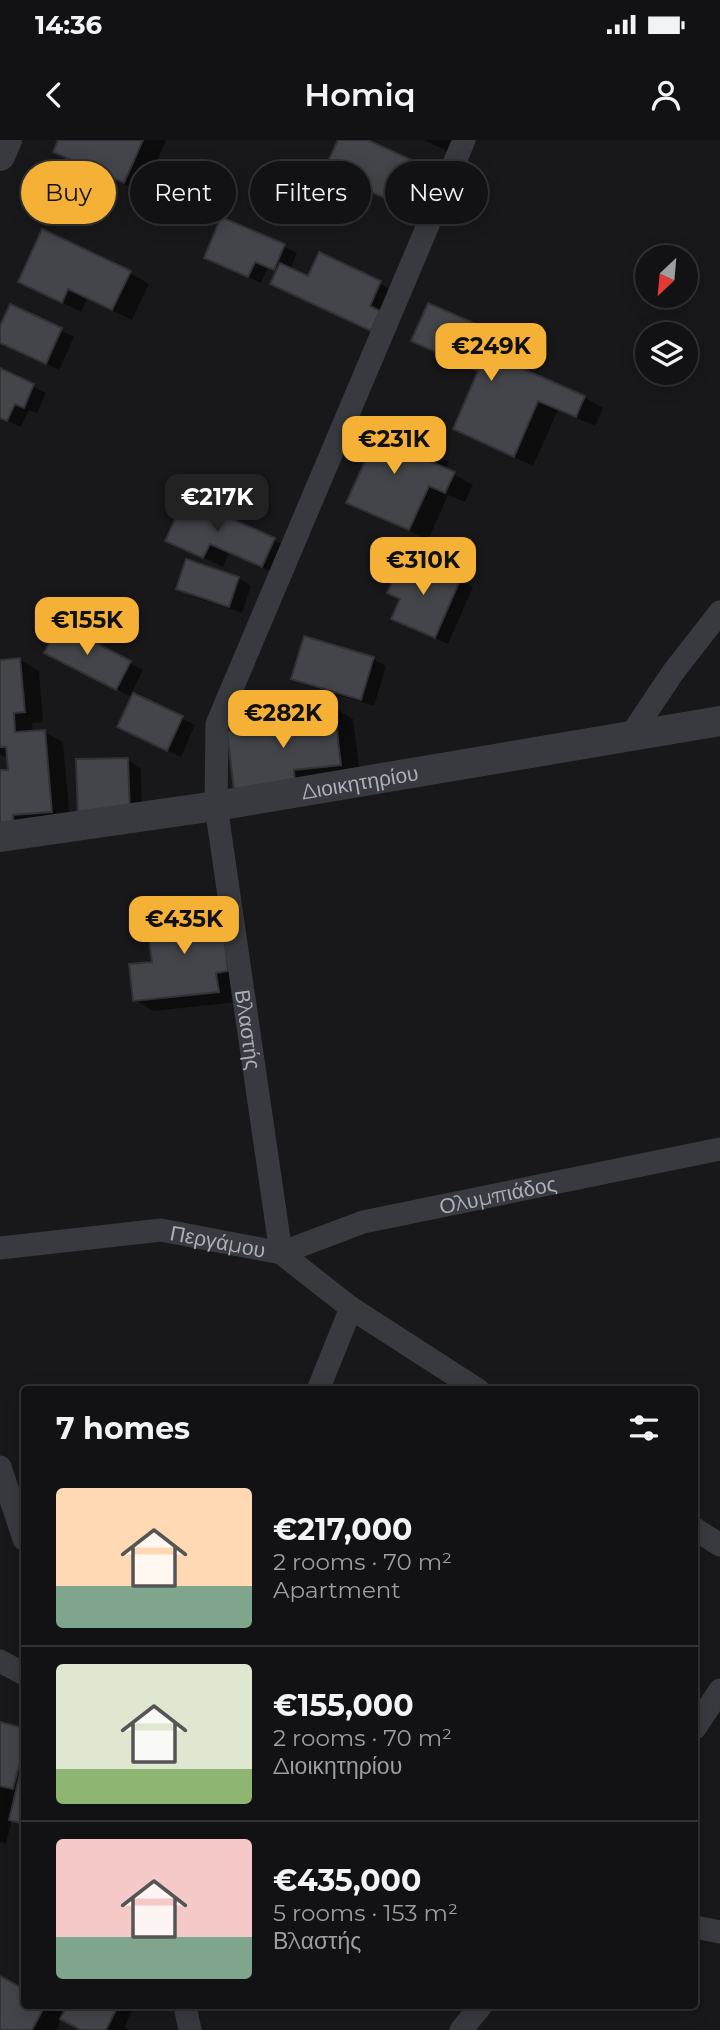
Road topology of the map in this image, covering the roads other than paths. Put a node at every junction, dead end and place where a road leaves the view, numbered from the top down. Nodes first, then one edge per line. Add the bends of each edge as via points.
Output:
1 (6, 140) edge
2 (464, 140) edge
3 (0, 156) edge
4 (720, 612) edge
5 (720, 721) edge
6 (631, 735) junction
7 (216, 806) junction
8 (0, 837) edge
9 (720, 1149) edge
10 (0, 1248) edge
11 (281, 1253) junction
12 (351, 1308) junction
13 (320, 1386) edge
14 (472, 1386) edge
15 (0, 1467) edge
16 (21, 1530) edge
17 (698, 1531) edge
18 (720, 1545) edge
19 (0, 1661) edge
20 (21, 1672) edge
21 (720, 1690) edge
22 (698, 1723) edge
23 (698, 1928) edge
24 (720, 1932) edge
25 (186, 2009) edge
26 (478, 2009) edge
27 (190, 2030) edge
28 (461, 2030) edge

1 - 3 street
2 - 7 street, Βλαστής via 217,724
4 - 6 street
5 - 6 street, Διοικητηρίου
6 - 7 street, Διοικητηρίου
7 - 8 street, Διοικητηρίου
7 - 11 street, Βλαστής
9 - 11 street, Ολυμπιάδος via 363,1222
10 - 11 street, Περγάμου via 160,1230
11 - 12 street, Περγάμου
12 - 13 street
12 - 14 street, Περγάμου
15 - 16 street
17 - 18 street
19 - 20 street
21 - 22 street
23 - 24 street
25 - 27 street
26 - 28 street

